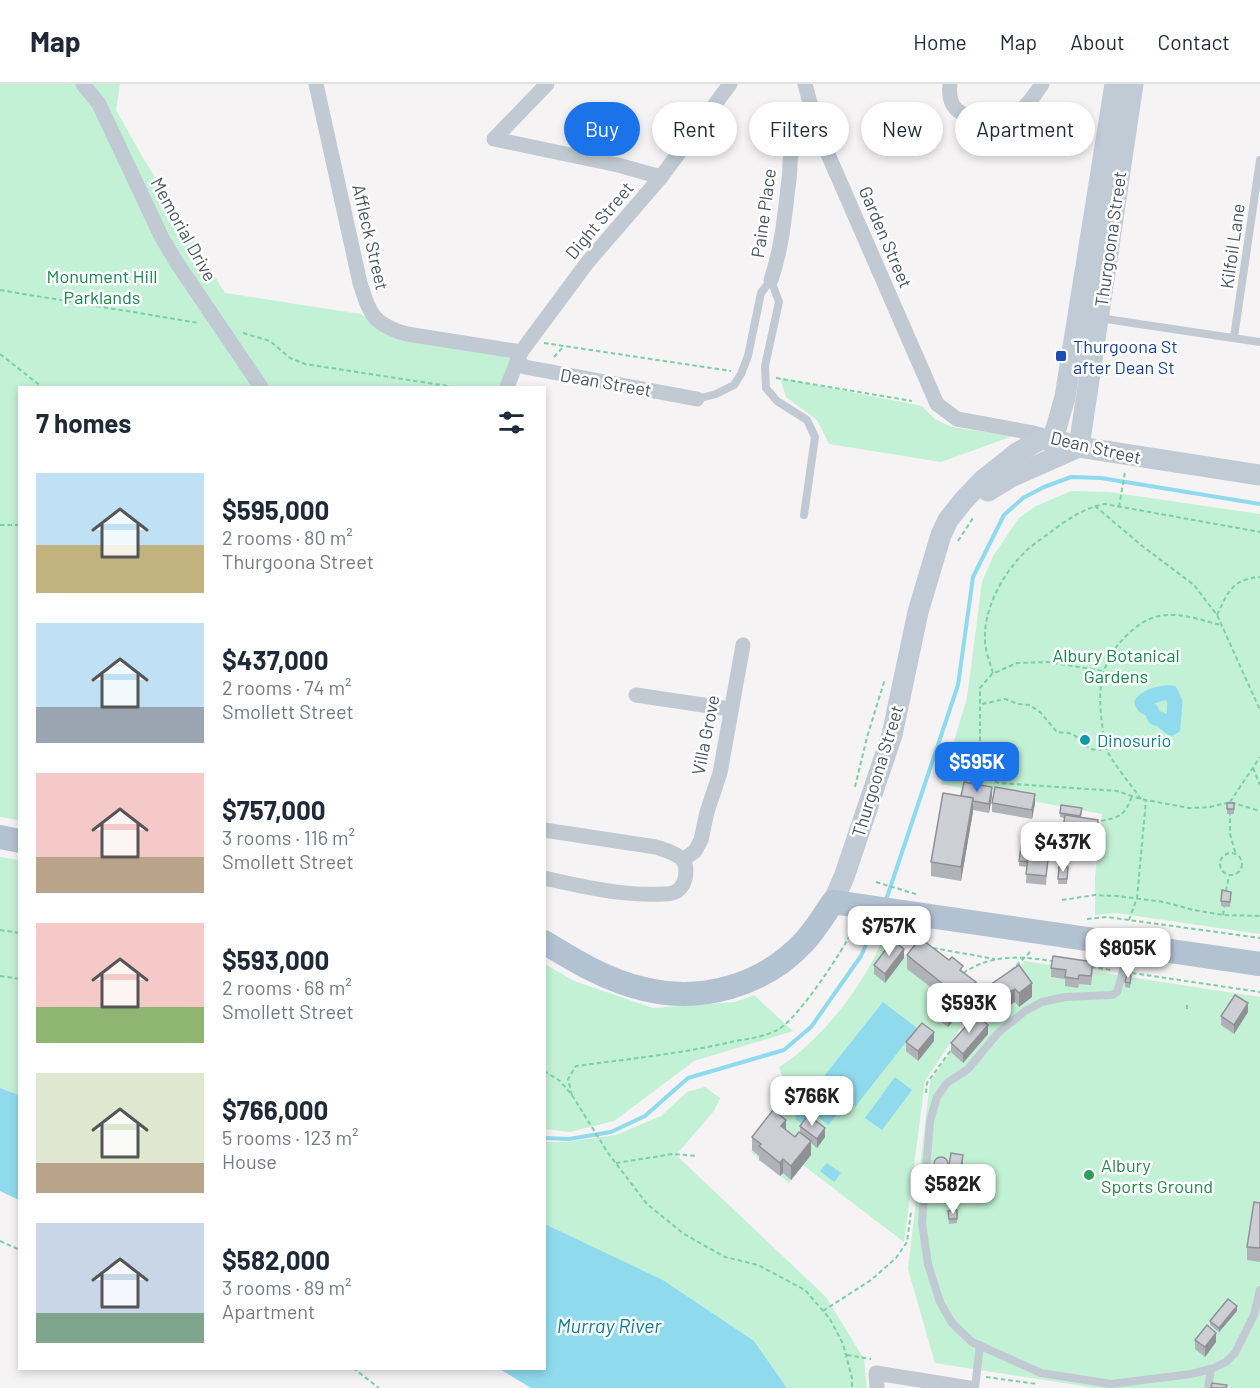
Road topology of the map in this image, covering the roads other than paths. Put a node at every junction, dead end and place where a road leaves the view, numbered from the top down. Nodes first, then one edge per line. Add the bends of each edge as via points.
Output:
1 (83, 84) edge
2 (316, 84) edge
3 (547, 84) edge
4 (730, 84) edge
5 (805, 84) edge
6 (950, 84) edge
7 (1042, 84) edge
8 (1115, 84) edge
9 (1133, 84) edge
10 (810, 102) edge
11 (790, 156) edge
12 (829, 156) edge
13 (1260, 160) edge
14 (661, 177) junction
15 (771, 280) junction
16 (1089, 316) junction
17 (1234, 337) junction
18 (1260, 342) edge
19 (522, 351) junction
20 (260, 386) edge
21 (507, 386) edge
22 (697, 399) joint
23 (937, 404) joint
24 (1053, 439) junction
25 (1079, 447) junction
26 (1260, 476) edge
27 (804, 515) dead end
28 (931, 568) junction
29 (743, 645) dead end
30 (636, 695) dead end
31 (730, 709) junction
32 (546, 830) edge
33 (0, 837) edge
34 (18, 841) edge
35 (683, 860) junction
36 (546, 878) edge
37 (833, 902) junction
38 (546, 943) edge
39 (1127, 945) junction
40 (1260, 964) edge
41 (1260, 1290) edge
42 (980, 1345) junction
43 (1211, 1369) junction
44 (877, 1388) edge
45 (969, 1388) edge
46 (975, 1388) edge
47 (1208, 1388) edge

1 - 20 street, Memorial Drive via 99,104 177,263
2 - 19 street, Affleck Street via 360,283 368,310 376,321 407,334
3 - 14 street via 494,139
4 - 14 street, Dight Street
5 - 10 street, Garden Street
6 - 7 street via 949,95 957,111 970,117 1005,120 1021,110
8 - 16 main road, Thurgoona Street
9 - 16 main road, Thurgoona Street
11 - 15 street, Paine Place via 783,225
12 - 23 street, Garden Street
13 - 17 lane, Kilfoil Lane
14 - 19 street, Dight Street via 587,263
15 - 22 lane, Paine Place via 761,292 748,356 739,377 734,385
15 - 27 lane, Paine Place via 778,302 765,366 766,388 777,401 807,420 815,437
16 - 17 lane
16 - 24 main road, Thurgoona Street
16 - 25 main road, Thurgoona Street
17 - 18 lane
19 - 21 street
19 - 22 street, Dean Street via 525,367
23 - 24 street, Dean Street via 957,419
24 - 25 main road, Dean Street
24 - 28 main road, Thurgoona Street via 1040,440 1017,453 971,492 944,528
25 - 26 main road, Dean Street
25 - 28 main road, Thurgoona Street via 988,491 957,524
28 - 37 main road, Thurgoona Street via 892,735
29 - 31 street, Villa Grove
30 - 31 street
31 - 35 street, Villa Grove via 720,773 701,840
32 - 35 street via 656,847
33 - 34 main road
35 - 36 street via 687,872 682,885 677,892 666,894 606,891
37 - 38 main road via 787,958 747,982 696,994 644,989 592,970
37 - 39 main road via 865,906 903,900
39 - 40 main road
39 - 42 lane via 1115,994 1065,997 1025,1011 998,1033 968,1069 947,1083 937,1097 930,1121 922,1223 928,1264 940,1302 952,1323
41 - 43 lane via 1254,1315 1235,1353
42 - 43 lane via 1041,1373 1111,1384
42 - 46 lane
43 - 47 lane
44 - 45 street via 876,1373

